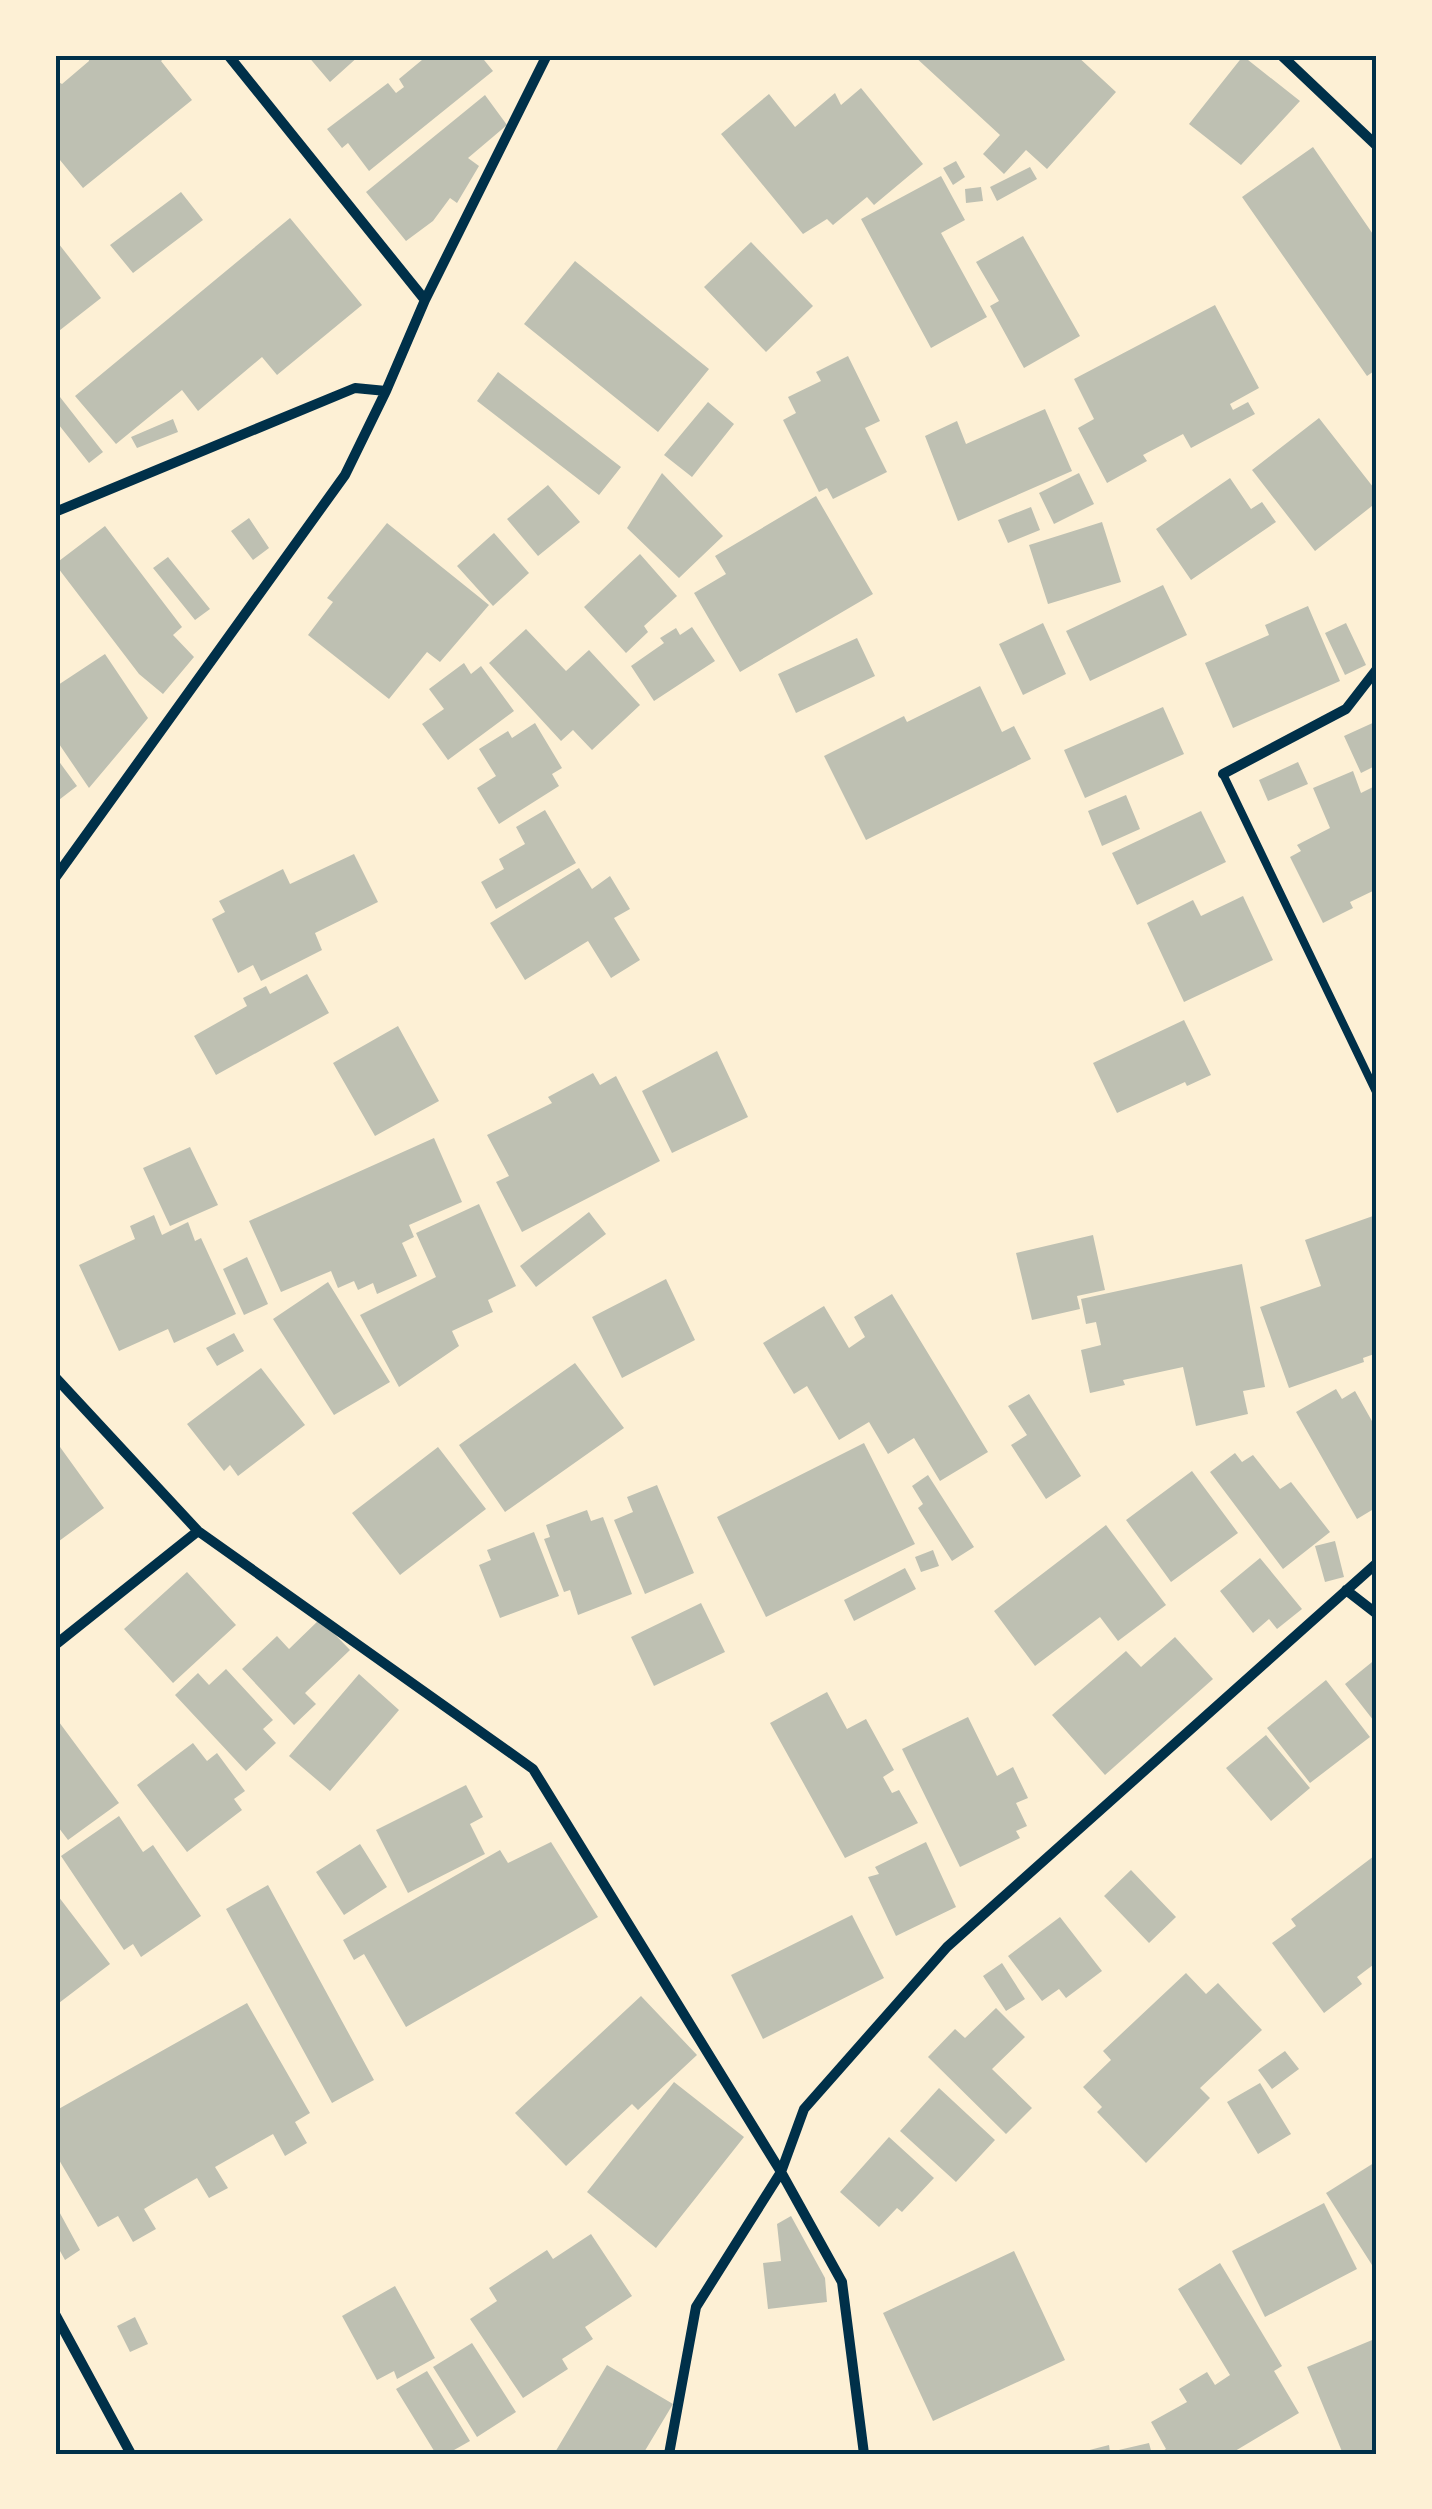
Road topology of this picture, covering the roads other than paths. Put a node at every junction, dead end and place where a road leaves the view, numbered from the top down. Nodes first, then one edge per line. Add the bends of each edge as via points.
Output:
1 (228, 55) edge
2 (546, 55) edge
3 (1281, 55) edge
4 (1377, 146) edge
5 (425, 300) junction
6 (386, 390) junction
7 (55, 512) edge
8 (1377, 669) edge
9 (1223, 774) joint
10 (55, 878) edge
11 (1377, 1094) edge
12 (55, 1377) edge
13 (198, 1530) junction
14 (1377, 1563) edge
15 (1346, 1590) junction
16 (1377, 1614) edge
17 (55, 1645) edge
18 (781, 2172) junction
19 (55, 2314) edge
20 (131, 2454) edge
21 (669, 2454) edge
22 (864, 2454) edge

1 - 5 street
2 - 5 street
3 - 4 street
5 - 6 street
6 - 7 street via 355,388
6 - 10 street via 345,475
8 - 9 street via 1346,710
9 - 11 lane
12 - 13 street
13 - 17 street
13 - 18 street via 533,1768
14 - 15 street
15 - 16 street
15 - 18 street via 946,1947 804,2110
18 - 21 street via 696,2307
18 - 22 street via 842,2282
19 - 20 street

